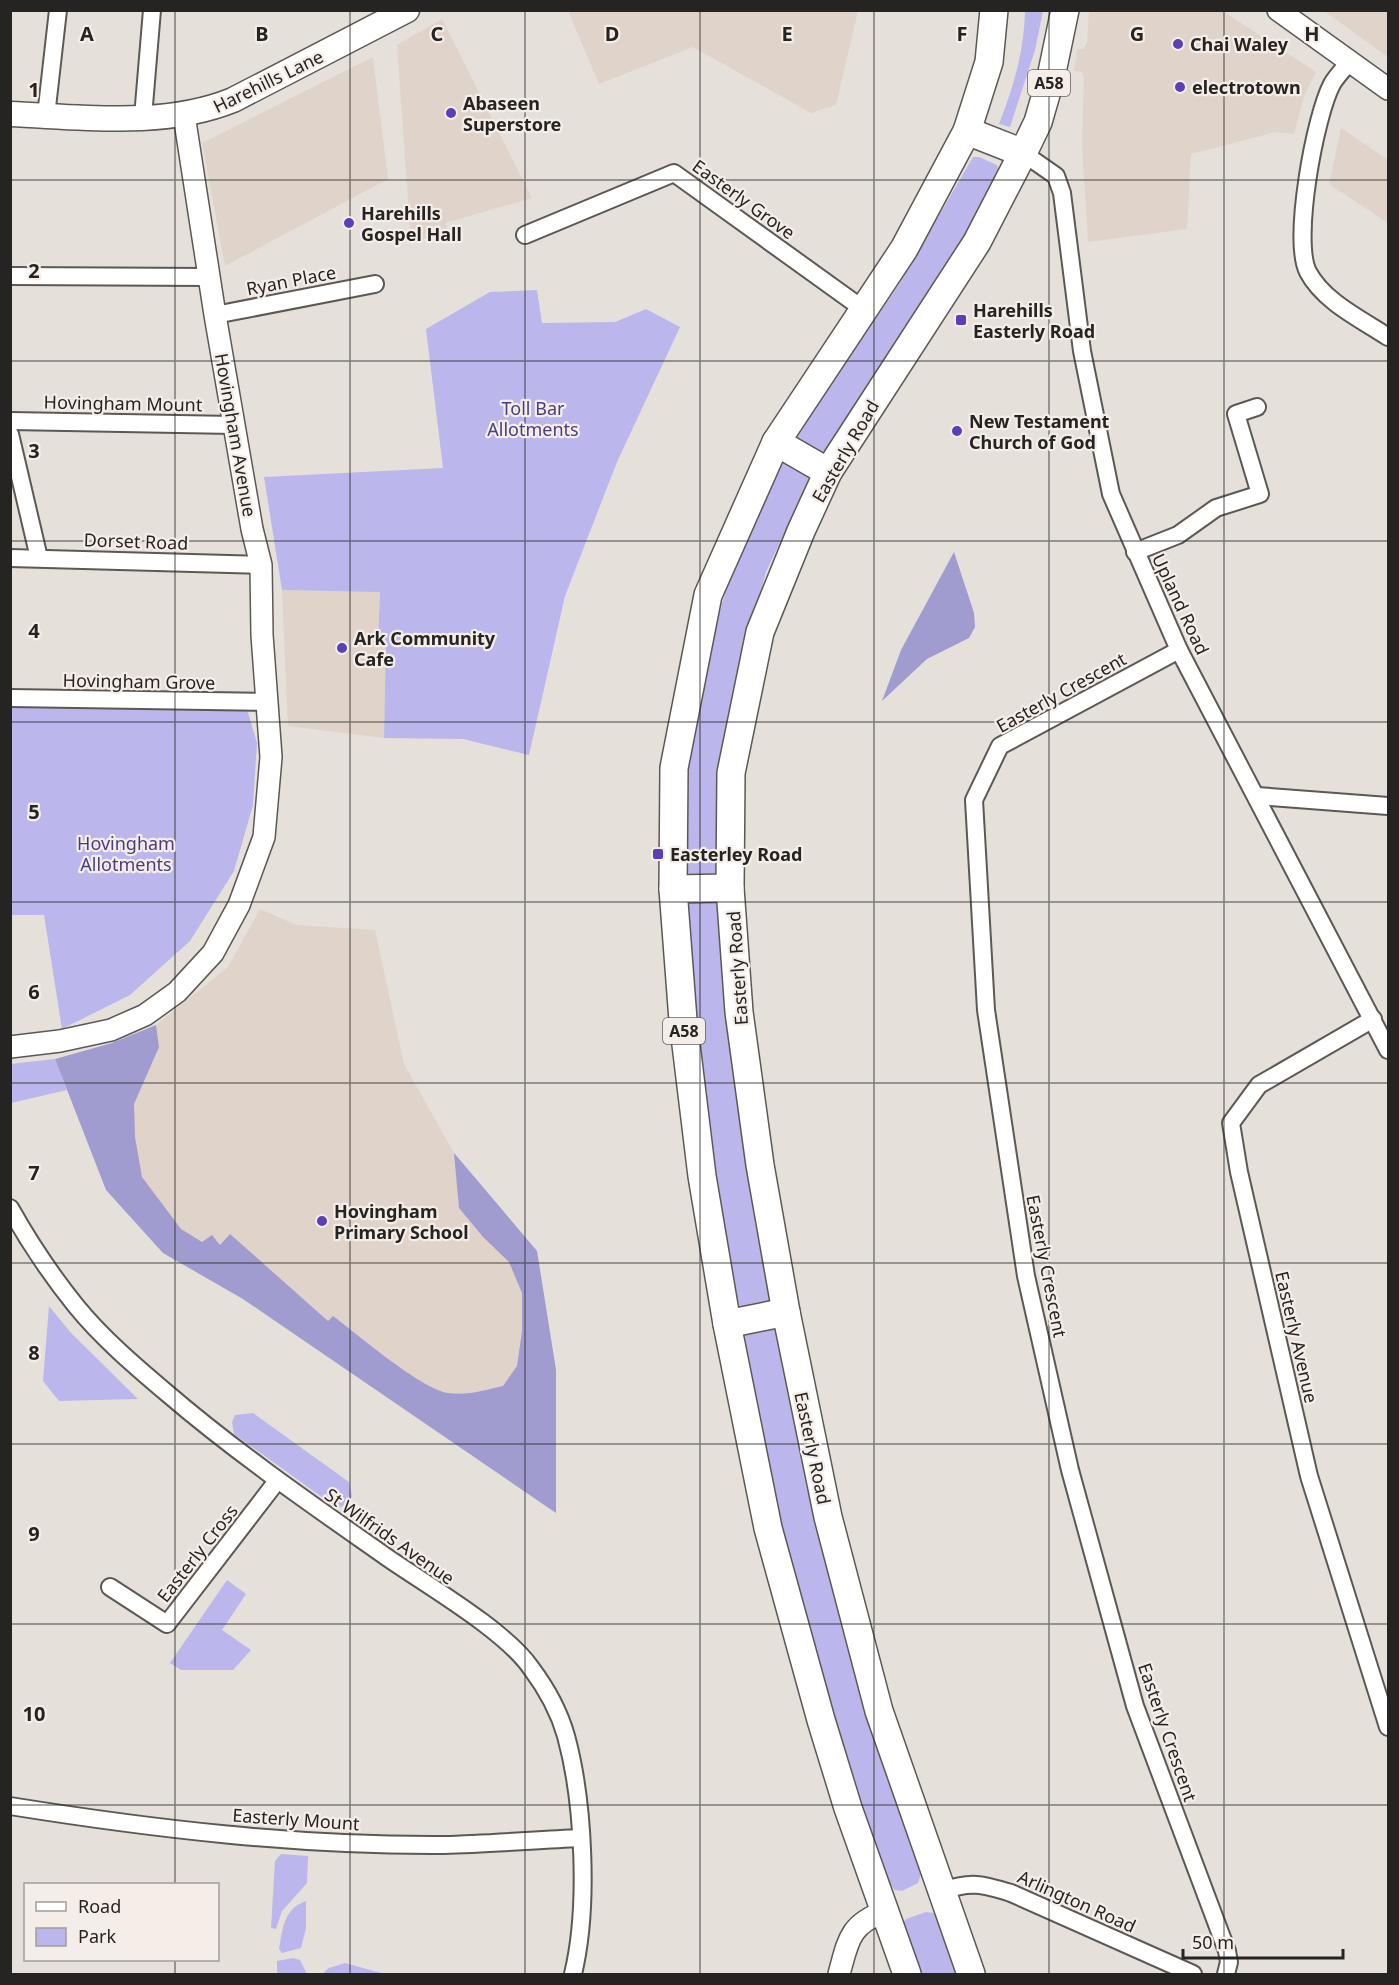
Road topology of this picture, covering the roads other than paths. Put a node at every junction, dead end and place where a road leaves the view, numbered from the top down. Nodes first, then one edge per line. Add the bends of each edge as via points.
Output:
1 (58, 10) edge
2 (152, 10) edge
3 (408, 10) edge
4 (994, 10) edge
5 (1278, 10) edge
6 (1065, 11) edge
7 (1348, 62) junction
8 (1389, 89) edge
9 (10, 114) edge
10 (184, 115) junction
11 (46, 116) junction
12 (143, 117) junction
13 (967, 131) junction
14 (1023, 153) junction
15 (525, 235) dead end
16 (10, 276) edge
17 (208, 277) junction
18 (375, 284) dead end
19 (863, 309) junction
20 (215, 315) junction
21 (1389, 337) edge
22 (1257, 407) dead end
23 (10, 421) edge
24 (234, 424) junction
25 (10, 434) edge
26 (776, 442) junction
27 (828, 472) junction
28 (1135, 552) junction
29 (10, 558) edge
30 (39, 558) junction
31 (261, 565) junction
32 (1179, 650) junction
33 (10, 698) edge
34 (267, 702) junction
35 (1257, 796) junction
36 (1389, 806) edge
37 (730, 888) junction
38 (673, 890) junction
39 (1373, 1019) junction
40 (10, 1047) edge
41 (1389, 1050) edge
42 (10, 1208) edge
43 (786, 1312) junction
44 (727, 1324) junction
45 (277, 1481) junction
46 (110, 1587) dead end
47 (1389, 1727) edge
48 (10, 1806) edge
49 (580, 1838) junction
50 (942, 1891) junction
51 (884, 1912) junction
52 (573, 1974) edge
53 (839, 1974) edge
54 (908, 1974) edge
55 (971, 1974) edge
56 (1193, 1974) edge
57 (1226, 1974) edge

1 - 11 street
2 - 12 street
3 - 10 main road, Harehills Lane via 233,100
4 - 13 main road, A58 via 989,62
5 - 7 street
6 - 14 main road, Easterly Road / A58 via 1038,122
7 - 8 street
7 - 21 street via 1332,85 1314,147 1305,197 1302,251 1317,286
9 - 11 main road, Harehills Lane
10 - 12 main road, Harehills Lane
10 - 17 street, Hovingham Avenue
11 - 12 main road, Harehills Lane
13 - 14 main road
13 - 19 main road, A58 via 904,249
14 - 27 main road, Easterly Road / A58 via 977,242
14 - 28 street, Upland Road via 1056,176 1062,193 1082,351 1099,438 1111,495
15 - 19 street, Easterly Grove via 674,173
16 - 17 street
17 - 20 street, Hovingham Avenue
18 - 20 street, Ryan Place
19 - 26 main road, A58
20 - 24 street, Hovingham Avenue
22 - 28 street via 1236,414 1260,494 1216,508 1178,535
23 - 24 street, Hovingham Mount
24 - 31 street, Hovingham Avenue
25 - 30 street
26 - 27 main road
26 - 38 main road, A58 via 708,595 674,768
27 - 37 main road, Easterly Road / A58 via 760,632 731,773
28 - 32 street, Upland Road
29 - 30 street, Dorset Road
30 - 31 street, Dorset Road
31 - 34 street, Hovingham Avenue
32 - 35 street, Upland Road
32 - 57 street, Easterly Crescent via 1000,746 974,800 986,1010 1026,1276 1070,1470 1135,1706 1227,1951
33 - 34 street, Hovingham Grove
34 - 40 street, Hovingham Avenue via 271,757 264,837 239,905 213,953 177,992 145,1015 111,1030
35 - 36 street
35 - 39 street, Upland Road
37 - 38 main road
37 - 43 main road, Easterly Road / A58 via 740,1024
38 - 44 main road, A58 via 683,1020 702,1176
39 - 41 street, Upland Road
39 - 47 street, Easterly Avenue via 1259,1085 1231,1123 1309,1476
42 - 45 street, St Wilfrids Avenue via 76,1306 136,1367
43 - 44 main road
43 - 50 main road, Easterly Road / A58 via 828,1517 873,1689
44 - 51 main road, A58 via 768,1528 825,1731
45 - 46 street, Easterly Cross via 167,1624
45 - 49 street, St Wilfrids Avenue via 496,1633 530,1665 566,1735
48 - 49 street, Easterly Mount via 140,1826 334,1841 445,1845
49 - 52 street, St Wilfrids Avenue via 583,1902
50 - 55 main road, Easterly Road / A58
50 - 56 street, Arlington Road via 967,1883 1011,1893
51 - 53 street via 857,1925
51 - 54 main road, A58

